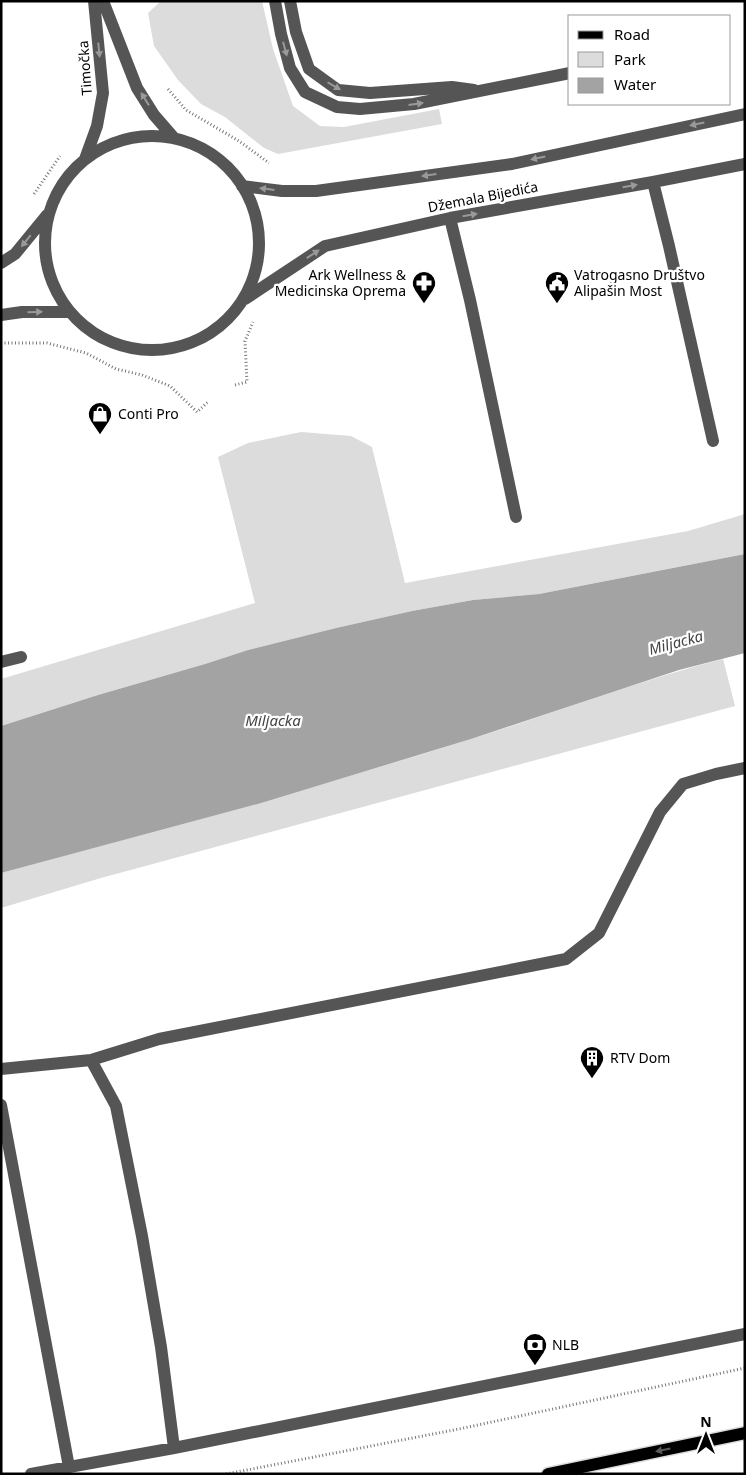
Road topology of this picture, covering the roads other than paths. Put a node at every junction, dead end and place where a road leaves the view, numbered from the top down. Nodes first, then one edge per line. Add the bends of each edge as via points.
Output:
1 (94, 1) edge
2 (103, 1) edge
3 (275, 1) edge
4 (290, 1) edge
5 (568, 73) edge
6 (479, 91) junction
7 (745, 114) edge
8 (174, 138) junction
9 (85, 159) junction
10 (745, 164) edge
11 (653, 182) junction
12 (242, 186) junction
13 (47, 215) junction
14 (450, 218) junction
15 (1, 262) edge
16 (243, 300) junction
17 (68, 312) junction
18 (1, 315) edge
19 (713, 442) dead end
20 (516, 517) dead end
21 (21, 657) dead end
22 (1, 662) edge
23 (745, 768) edge
24 (90, 1060) junction
25 (1, 1069) edge
26 (1, 1105) edge
27 (745, 1334) edge
28 (745, 1433) edge
29 (174, 1448) junction
30 (69, 1467) junction
31 (31, 1474) edge
32 (548, 1474) edge

1 -> 9 street, Timočka via 103,94 97,126
8 -> 2 street via 138,88
3 -> 6 street via 290,68 305,92 337,107 360,109 414,104
4 -> 6 street via 296,32 310,69 338,90 370,94 452,87
5 - 6 street
7 -> 12 street, Džemala Bijedića via 512,164 316,191
8 - 9 street, Džemala Bijedića via 142,137 112,144
8 - 12 street, Džemala Bijedića via 200,148 224,164
9 - 13 street, Džemala Bijedića via 62,184
10 - 11 street, Džemala Bijedića
14 -> 11 street, Džemala Bijedića
11 - 19 street
12 - 16 street, Džemala Bijedića via 257,222 259,242 252,282
13 -> 15 street, Džemala Bijedića via 15,254
13 - 17 street, Džemala Bijedića via 44,249 51,282
16 -> 14 street, Džemala Bijedića via 325,246
14 - 20 street
16 - 17 street, Džemala Bijedića via 213,331 192,343 159,350 125,348 94,334
18 -> 17 street
21 - 22 street
23 - 24 street via 683,784 660,812 599,933 566,959 159,1039
24 - 25 street
24 - 29 street via 116,1106 142,1236
26 - 30 street
27 - 29 street
28 -> 32 main road
29 - 30 street
30 - 31 street

